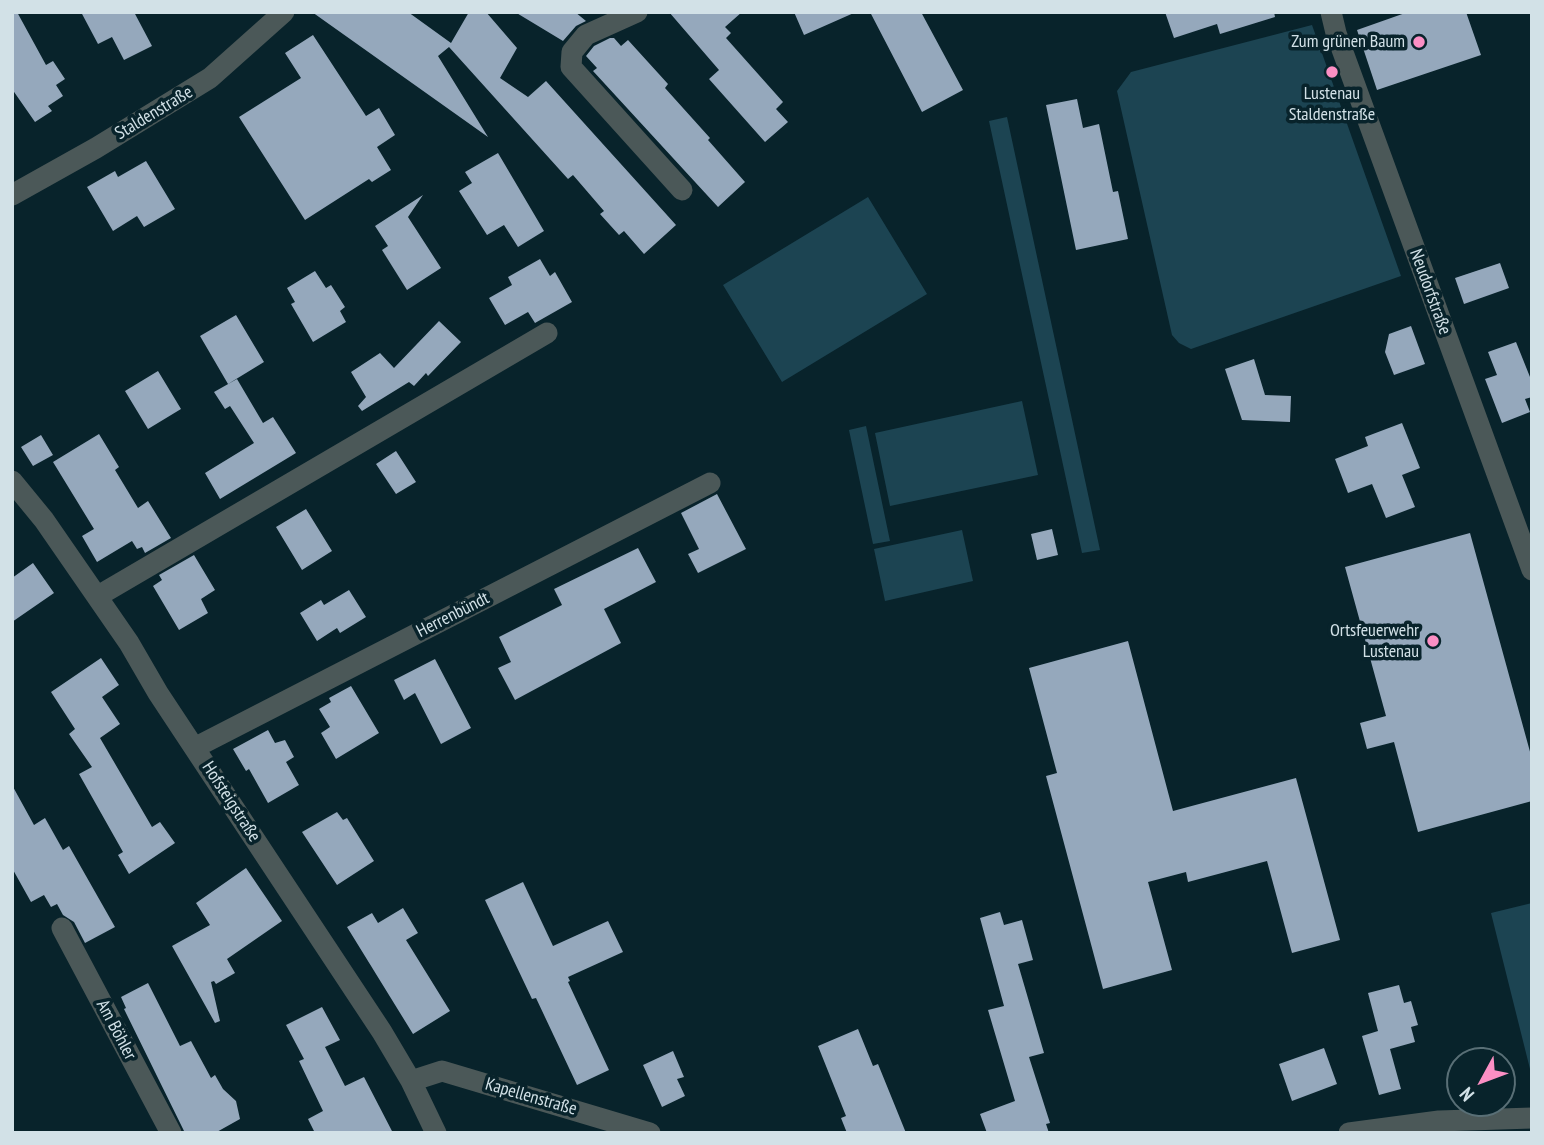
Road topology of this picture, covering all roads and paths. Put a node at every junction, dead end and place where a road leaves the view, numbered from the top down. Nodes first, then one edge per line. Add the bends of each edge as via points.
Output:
1 (284, 12) edge
2 (637, 12) edge
3 (1331, 12) edge
4 (682, 190) dead end
5 (12, 195) edge
6 (547, 333) dead end
7 (12, 481) edge
8 (710, 483) dead end
9 (1532, 570) edge
10 (97, 596) junction
11 (196, 747) junction
12 (62, 928) dead end
13 (411, 1081) junction
14 (1532, 1118) edge
15 (171, 1133) edge
16 (436, 1133) edge
17 (650, 1133) edge
18 (1349, 1133) edge

1 - 5 street, Staldenstraße via 210,78
2 - 4 street via 586,35 572,52 571,67
3 - 9 street, Neudorfstraße
6 - 10 street
7 - 10 street, Hofsteigstraße
8 - 11 street, Herrenbündt
10 - 11 street, Hofsteigstraße
11 - 13 street, Hofsteigstraße
12 - 15 street, Am Böhler
13 - 16 street, Hofsteigstraße
13 - 17 street, Kapellenstraße via 442,1071
14 - 18 street via 1439,1121

